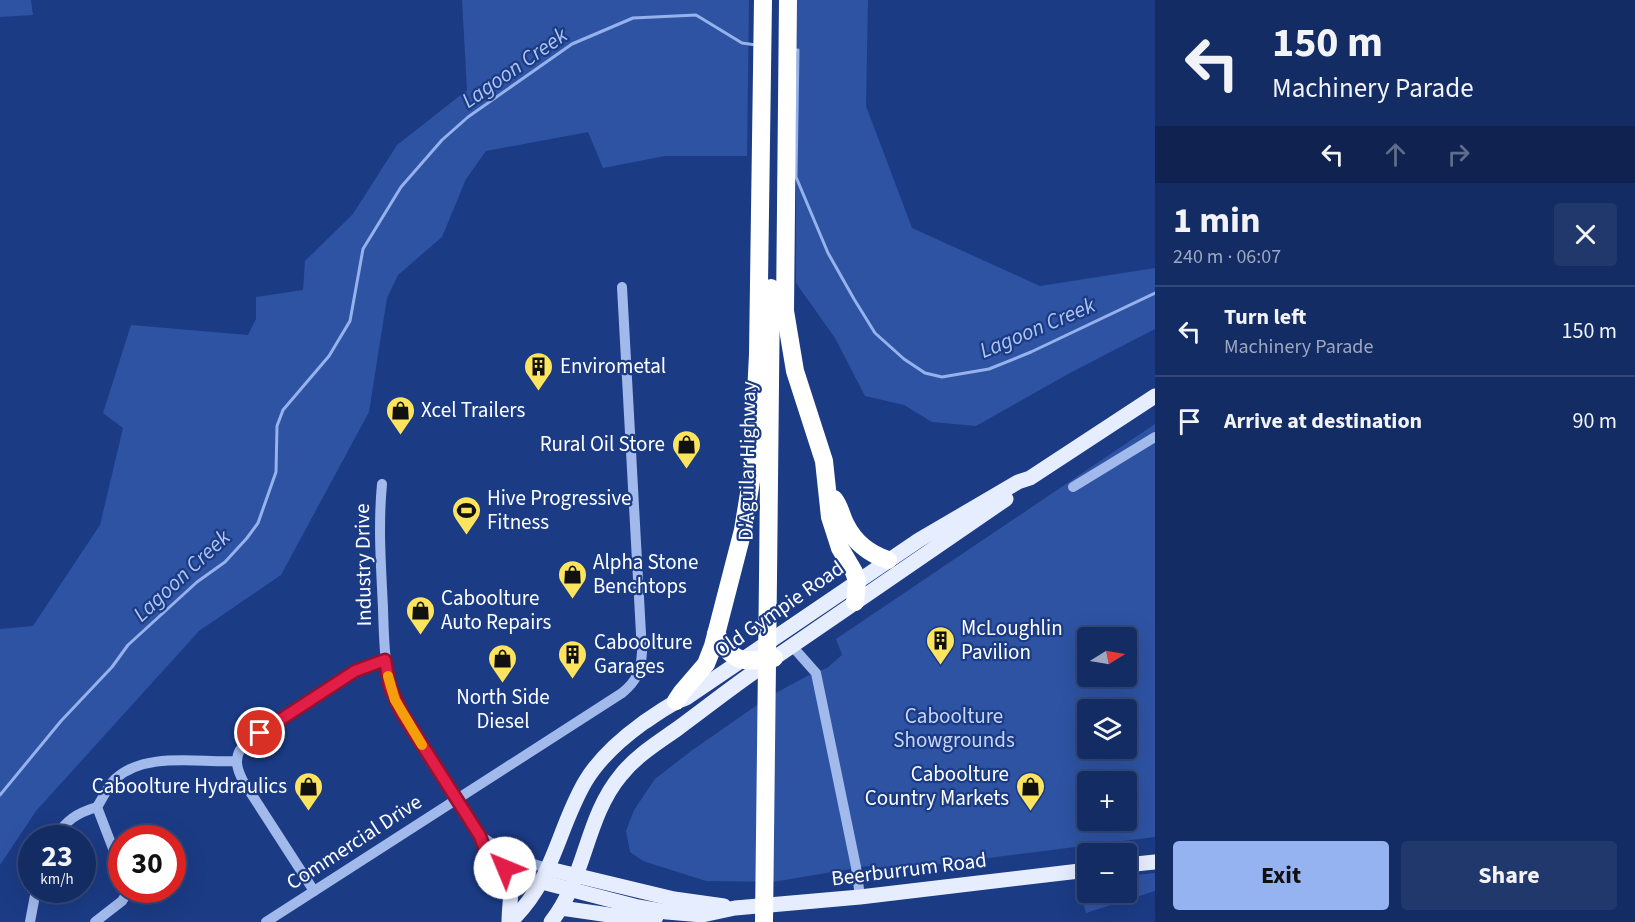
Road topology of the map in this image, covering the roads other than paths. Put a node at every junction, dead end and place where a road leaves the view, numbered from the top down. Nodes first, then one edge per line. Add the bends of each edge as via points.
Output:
1 (778, 6) edge
2 (772, 272) junction
3 (622, 287) dead end
4 (1155, 396) edge
5 (1155, 437) edge
6 (1030, 478) junction
7 (382, 484) dead end
8 (1073, 487) dead end
9 (828, 494) junction
10 (888, 560) junction
11 (857, 581) junction
12 (855, 602) junction
13 (717, 634) junction
14 (792, 646) junction
15 (774, 658) junction
16 (385, 660) junction
17 (742, 660) junction
18 (676, 701) junction
19 (237, 761) junction
20 (457, 800) junction
21 (97, 807) junction
22 (63, 825) edge
23 (108, 836) edge
24 (480, 836) junction
25 (1155, 862) edge
26 (1137, 864) edge
27 (1077, 871) edge
28 (510, 872) junction
29 (545, 875) junction
30 (574, 883) junction
31 (314, 891) junction
32 (860, 897) junction
33 (34, 903) edge
34 (119, 903) edge
35 (561, 908) junction
36 (735, 908) junction
37 (667, 912) junction
38 (30, 922) edge
39 (95, 922) edge
40 (266, 922) edge
41 (509, 922) edge
42 (551, 922) edge
43 (764, 922) edge

1 - 2 highway
1 - 2 highway
2 - 9 highway via 801,392 821,449
2 - 13 highway via 749,501
2 - 43 highway, D'Aguilar Highway, bridge
3 - 20 street, Commercial Drive via 640,672 622,693
4 - 6 main road, Old Gympie Road
5 - 8 street
6 - 10 main road, Old Gympie Road via 952,519
6 - 12 main road, Old Gympie Road via 1022,488
7 - 16 street, Industry Drive via 378,530
9 - 10 highway via 860,545
9 - 11 highway via 834,532
10 - 11 main road, Old Gympie Road
11 - 12 highway
11 - 17 main road, Old Gympie Road
12 - 14 main road, Old Gympie Road
13 - 17 highway via 732,656
13 - 18 highway via 706,664
14 - 15 main road, Old Gympie Road
14 - 32 street via 816,674
15 - 17 highway
15 - 30 main road, Old Gympie Road via 710,702 621,775 595,819
16 - 19 street via 355,671 260,733 242,747
16 - 20 street, Industry Drive via 395,700
17 - 18 main road, Old Gympie Road
18 - 29 main road, Old Gympie Road via 627,735 600,761 573,806
19 - 21 street via 160,761 140,765 113,781
19 - 31 street via 243,781
20 - 24 street, Industry Drive
20 - 31 street, Commercial Drive
21 - 22 street via 79,813
21 - 23 street
24 - 28 street, Industry Drive via 491,856
24 - 29 street, Industry Drive
25 - 26 main road
27 - 32 main road, Beerburrum Road
28 - 29 street, Industry Drive
28 - 41 main road
29 - 30 main road, Beerburrum Road
29 - 41 main road via 523,909
30 - 35 main road
30 - 36 main road, Beerburrum Road
30 - 37 main road, Beerburrum Road
31 - 40 street, Commercial Drive
32 - 36 main road, Beerburrum Road
33 - 38 street
34 - 39 street
35 - 37 main road via 654,918
35 - 42 main road
36 - 37 main road, Beerburrum Road via 702,915

